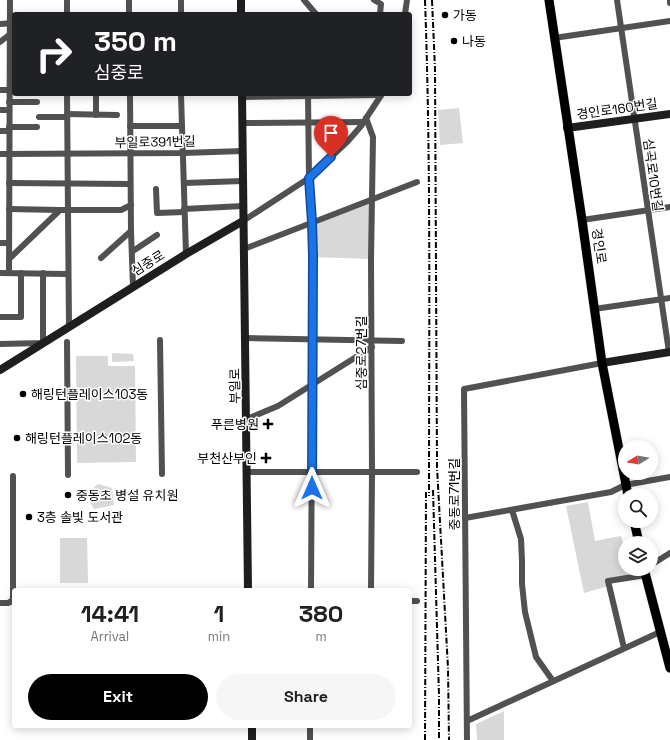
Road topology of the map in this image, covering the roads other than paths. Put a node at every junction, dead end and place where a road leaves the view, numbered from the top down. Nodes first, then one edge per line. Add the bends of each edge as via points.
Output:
1 (10, 0) edge
2 (67, 0) edge
3 (129, 0) edge
4 (181, 0) edge
5 (241, 0) edge
6 (304, 0) edge
7 (374, 0) edge
8 (407, 0) edge
9 (548, 0) edge
10 (617, 0) edge
11 (670, 0) edge
12 (670, 3) edge
13 (67, 12) edge
14 (129, 12) edge
15 (181, 12) edge
16 (241, 12) edge
17 (314, 12) edge
18 (380, 12) edge
19 (405, 12) edge
20 (670, 21) edge
21 (0, 24) edge
22 (12, 24) edge
23 (621, 29) junction
24 (9, 35) junction
25 (554, 38) junction
26 (0, 42) edge
27 (12, 79) edge
28 (0, 90) edge
29 (9, 90) junction
30 (67, 96) edge
31 (96, 96) edge
32 (130, 96) edge
33 (182, 96) edge
34 (242, 96) edge
35 (308, 96) edge
36 (381, 96) edge
37 (9, 102) junction
38 (37, 102) dead end
39 (0, 110) edge
40 (9, 110) junction
41 (670, 114) edge
42 (96, 115) junction
43 (117, 115) dead end
44 (67, 116) junction
45 (39, 117) dead end
46 (633, 119) junction
47 (365, 120) junction
48 (308, 122) junction
49 (242, 123) junction
50 (130, 126) junction
51 (182, 126) junction
52 (37, 127) dead end
53 (568, 128) junction
54 (9, 129) junction
55 (0, 131) edge
56 (243, 151) junction
57 (67, 153) junction
58 (183, 153) junction
59 (0, 154) edge
60 (9, 154) junction
61 (130, 154) junction
62 (309, 178) junction
63 (243, 181) junction
64 (184, 182) junction
65 (417, 182) dead end
66 (67, 183) junction
67 (8, 184) junction
68 (130, 184) junction
69 (156, 189) dead end
70 (373, 198) junction
71 (131, 205) junction
72 (243, 206) junction
73 (670, 207) edge
74 (9, 209) junction
75 (67, 209) junction
76 (60, 210) junction
77 (184, 210) junction
78 (647, 210) junction
79 (582, 220) junction
80 (243, 221) junction
81 (312, 222) junction
82 (131, 232) junction
83 (157, 235) dead end
84 (0, 243) edge
85 (9, 243) junction
86 (244, 249) junction
87 (133, 251) junction
88 (186, 254) junction
89 (101, 258) dead end
90 (9, 259) junction
91 (0, 273) edge
92 (9, 273) junction
93 (21, 273) junction
94 (43, 273) junction
95 (67, 274) junction
96 (133, 287) junction
97 (670, 298) edge
98 (660, 300) junction
99 (594, 309) junction
100 (0, 317) edge
101 (69, 327) junction
102 (246, 338) junction
103 (160, 340) dead end
104 (313, 340) junction
105 (402, 341) dead end
106 (67, 342) dead end
107 (43, 343) junction
108 (0, 344) edge
109 (372, 344) junction
110 (669, 352) edge
111 (602, 363) junction
112 (0, 370) edge
113 (313, 384) junction
114 (247, 419) junction
115 (247, 472) junction
116 (417, 472) dead end
117 (312, 473) junction
118 (372, 473) junction
119 (162, 474) dead end
120 (68, 475) dead end
121 (13, 476) dead end
122 (670, 476) edge
123 (626, 485) junction
124 (627, 488) edge
125 (512, 510) junction
126 (465, 518) junction
127 (670, 553) edge
128 (658, 561) edge
129 (625, 576) edge
130 (646, 576) edge
131 (13, 588) edge
132 (248, 588) edge
133 (311, 588) edge
134 (371, 588) edge
135 (12, 601) edge
136 (412, 602) edge
137 (417, 602) dead end
138 (0, 603) edge
139 (660, 632) junction
140 (624, 648) junction
141 (668, 652) edge
142 (670, 668) edge
143 (553, 681) junction
144 (466, 721) junction
145 (252, 728) edge
146 (310, 728) edge
147 (252, 740) edge
148 (310, 740) edge
149 (467, 740) edge

1 - 22 street
2 - 13 street
3 - 14 street
4 - 15 street
5 - 16 street
6 - 17 street
7 - 18 street via 381,4
8 - 19 street
9 - 25 main road, 경인로
10 - 23 street, 심곡로10번길
11 - 12 street
20 - 23 street
21 - 22 street
22 - 24 street
23 - 25 street
23 - 46 street, 심곡로10번길
24 - 26 street
24 - 27 street
25 - 53 main road, 경인로
27 - 29 street
28 - 29 street
29 - 37 street
30 - 44 street
31 - 42 street
32 - 50 street
33 - 51 street
34 - 49 street, 부일로
35 - 48 street
36 - 47 street, 심중로
37 - 38 street
37 - 40 street
39 - 40 street
40 - 54 street
41 - 46 street, 경인로160번길
42 - 43 street
42 - 44 street
44 - 45 street
44 - 57 street
46 - 53 street, 경인로160번길
46 - 78 street, 심곡로10번길
47 - 48 street
47 - 62 street, 심중로 via 348,141
47 - 70 street, 심중로27번길 via 373,137
48 - 49 street
48 - 62 street
49 - 56 street, 부일로
50 - 51 street
50 - 61 street
51 - 58 street
52 - 54 street
53 - 79 main road, 경인로
54 - 55 street
54 - 60 street
56 - 58 street, 부일로391번길
56 - 63 street, 부일로
57 - 60 street, 부일로391번길
57 - 61 street, 부일로391번길
57 - 66 street
58 - 61 street, 부일로391번길
58 - 64 street
59 - 60 street, 부일로391번길
60 - 67 street
61 - 68 street
62 - 80 street, 심중로
62 - 81 street
63 - 64 street
63 - 72 street, 부일로
64 - 77 street
65 - 70 street
66 - 67 street
66 - 68 street
66 - 75 street
67 - 74 street
68 - 71 street
69 - 77 street via 157,213
70 - 81 street
70 - 109 street, 심중로27번길
71 - 75 street via 121,210
71 - 82 street
72 - 77 street
72 - 80 street, 부일로
73 - 78 street
74 - 76 street
74 - 85 street
75 - 76 street
75 - 95 street
76 - 90 street
77 - 88 street
78 - 79 street
78 - 98 street, 심곡로10번길
79 - 99 main road, 경인로
80 - 86 street, 부일로
80 - 88 street, 심중로
81 - 86 street
81 - 104 street
82 - 87 street
82 - 89 street
83 - 87 street
84 - 85 street
85 - 90 street
86 - 102 street, 부일로
87 - 96 street
88 - 96 street, 심중로
90 - 92 street
91 - 92 street
92 - 93 street
93 - 94 street
93 - 100 street via 21,317
94 - 95 street
94 - 107 street
95 - 101 street
96 - 101 street, 심중로
97 - 98 street
98 - 99 street
98 - 110 street, 심곡로10번길
99 - 111 main road, 경인로
101 - 107 street, 심중로
102 - 104 street
102 - 114 street, 부일로
103 - 119 street
104 - 109 street
104 - 113 street
105 - 109 street
106 - 120 street
107 - 108 street
107 - 112 street, 심중로
109 - 113 street
109 - 118 street, 심중로27번길
110 - 111 street
111 - 123 main road, 경인로
111 - 126 street, 중동로71번길 via 464,389
113 - 114 street via 278,406
113 - 117 street
114 - 115 street, 부일로
115 - 117 street
115 - 132 street, 부일로
116 - 118 street
117 - 118 street
117 - 133 street
118 - 134 street, 심중로27번길
121 - 131 street
122 - 123 street
123 - 124 main road, 경인로
123 - 125 street via 611,492
125 - 126 street
125 - 143 street via 521,539 525,612 536,657
126 - 144 street, 중동로71번길
127 - 128 street
129 - 140 street via 608,581
130 - 139 main road
135 - 138 street
136 - 137 street
139 - 140 street
139 - 141 main road
140 - 143 street
141 - 142 main road
143 - 144 street
144 - 149 street, 중동로71번길
145 - 147 street
146 - 148 street

